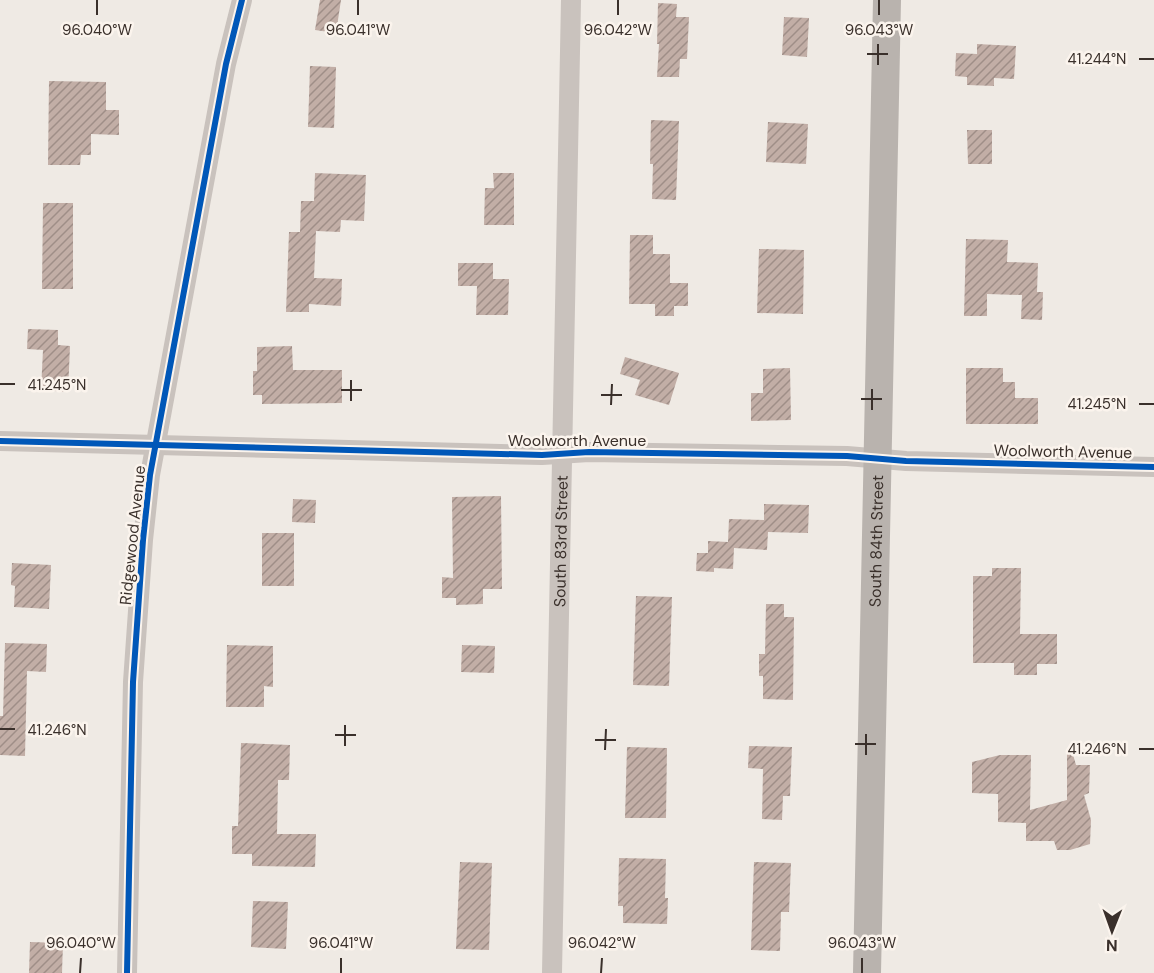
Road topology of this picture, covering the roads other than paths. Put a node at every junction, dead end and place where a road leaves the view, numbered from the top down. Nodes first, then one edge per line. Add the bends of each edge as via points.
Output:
1 (242, 0) edge
2 (572, 0) edge
3 (887, 0) edge
4 (0, 441) edge
5 (155, 446) junction
6 (562, 454) junction
7 (878, 459) junction
8 (1154, 466) edge
9 (128, 973) edge
10 (552, 973) edge
11 (867, 973) edge

1 - 5 street, Ridgewood Avenue via 226,64
2 - 6 street, South 83rd Street
3 - 7 main road, South 84th Street
4 - 5 street, Woolworth Avenue
5 - 6 street, Woolworth Avenue
5 - 9 street, Ridgewood Avenue via 143,540 133,682
6 - 7 street, Woolworth Avenue
6 - 10 street, South 83rd Street
7 - 8 street, Woolworth Avenue
7 - 11 main road, South 84th Street

